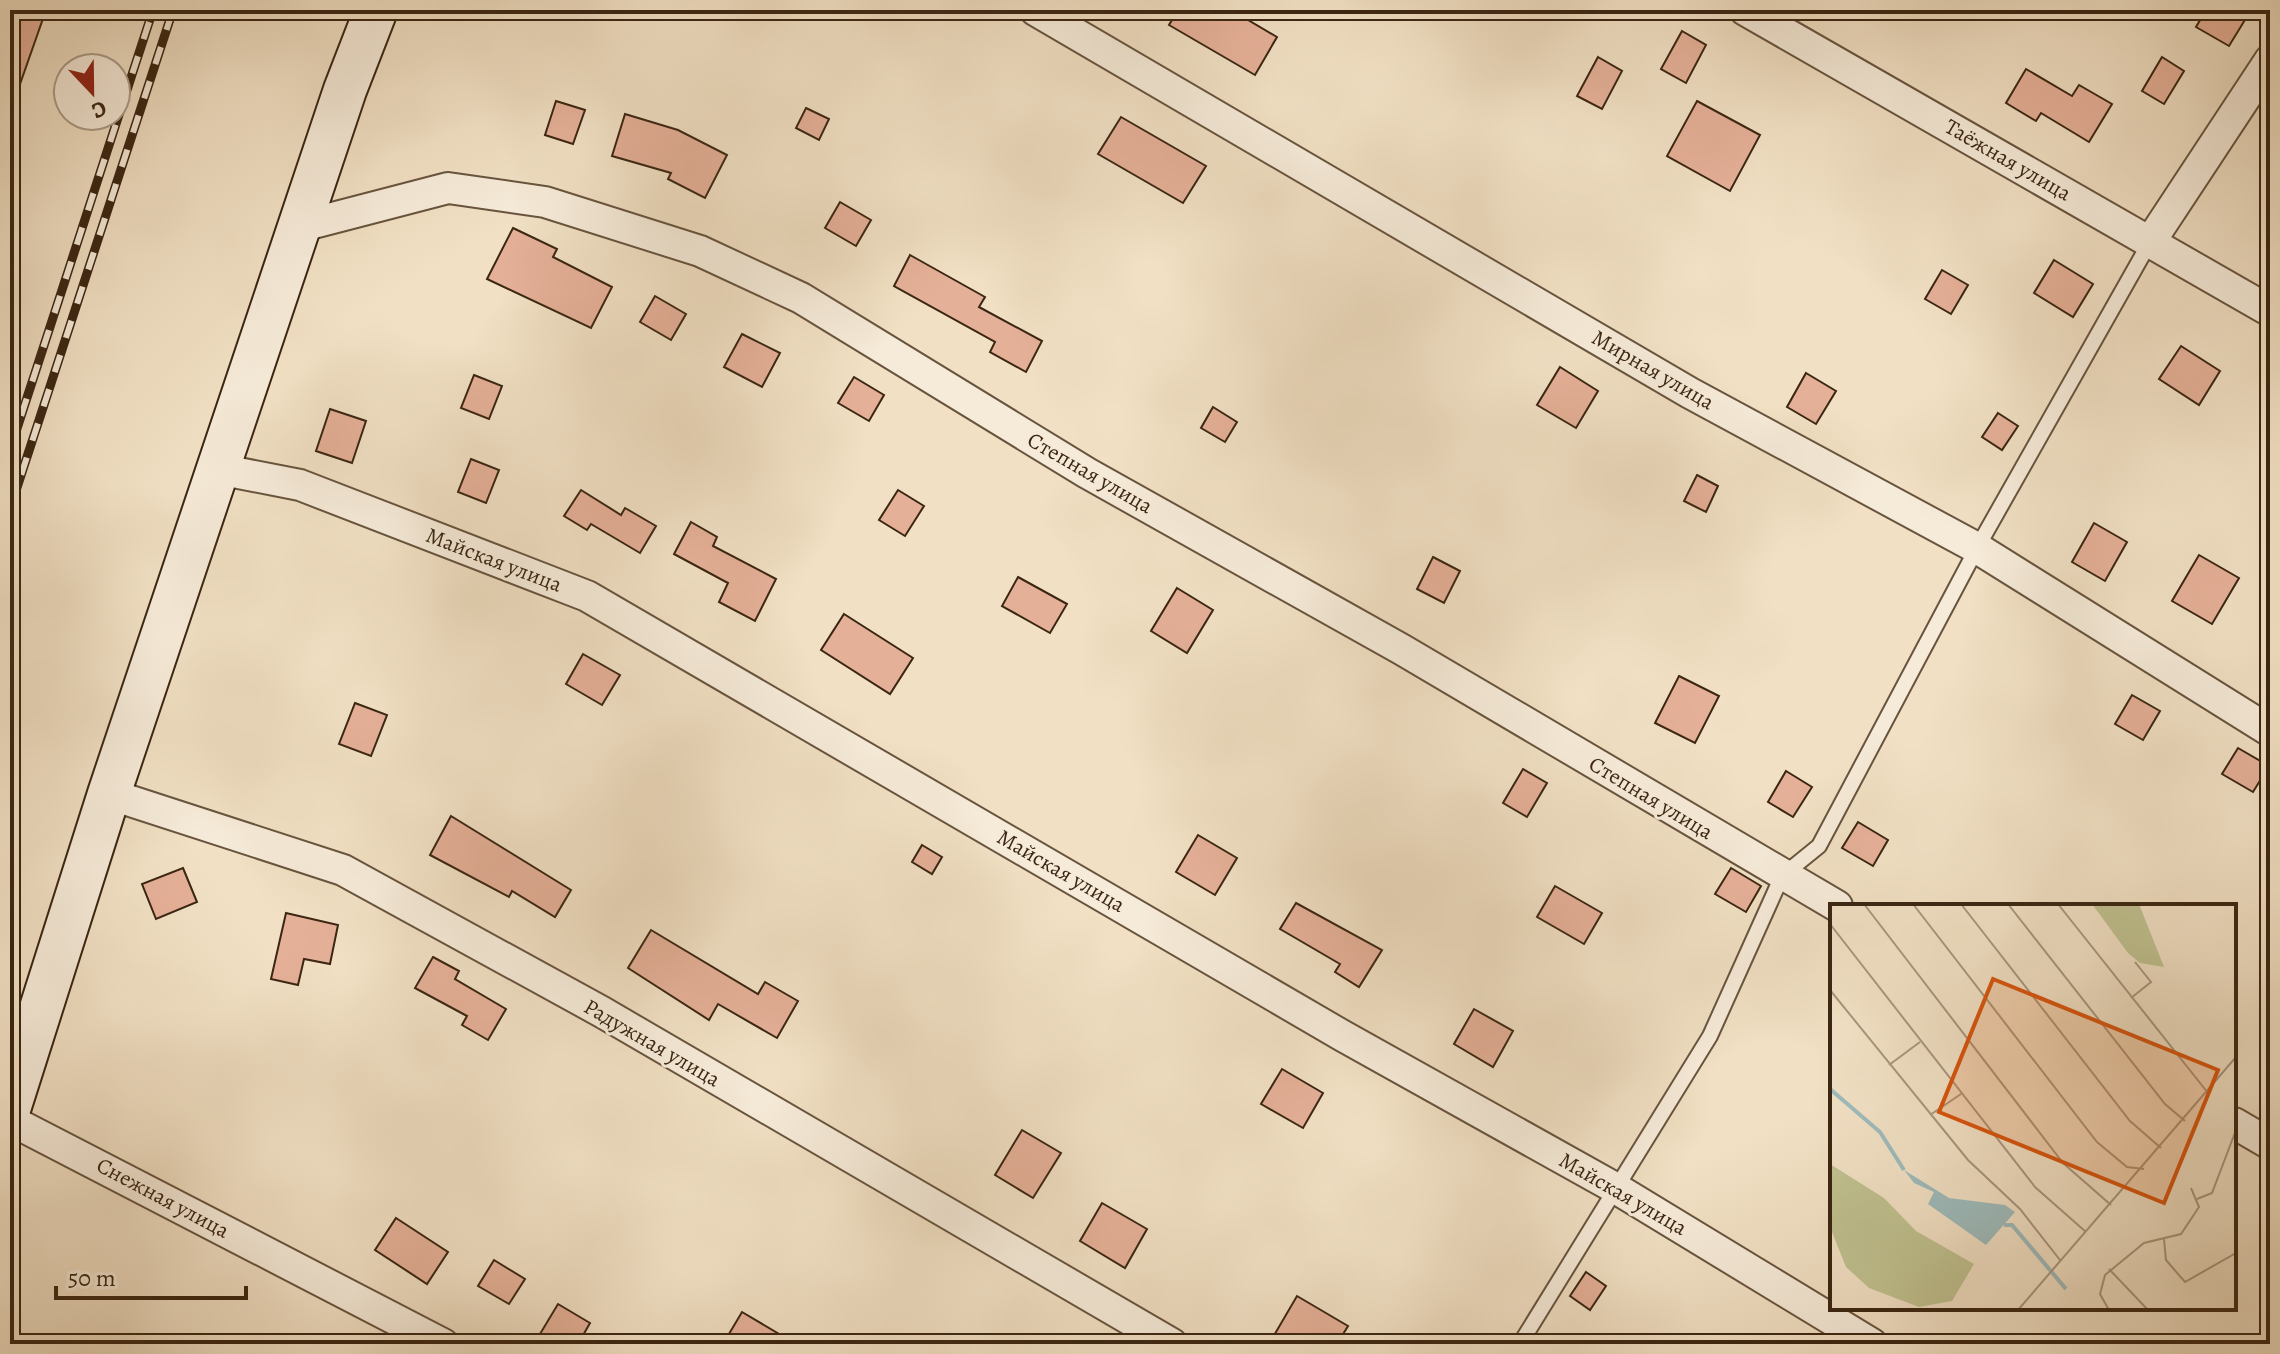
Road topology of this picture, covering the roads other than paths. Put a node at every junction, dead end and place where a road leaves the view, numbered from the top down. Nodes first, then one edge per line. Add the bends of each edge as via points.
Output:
1 (376, 10) edge
2 (1035, 10) edge
3 (1745, 10) edge
4 (2270, 60) edge
5 (298, 227) junction
6 (2150, 242) junction
7 (2270, 311) edge
8 (218, 469) junction
9 (1977, 548) junction
10 (2270, 731) edge
11 (109, 794) junction
12 (1782, 876) junction
13 (1833, 904) edge
14 (10, 1106) edge
15 (10, 1120) edge
16 (2236, 1124) edge
17 (2270, 1144) edge
18 (1617, 1189) junction
19 (443, 1344) edge
20 (1172, 1344) edge
21 (1520, 1344) edge
22 (1872, 1344) edge

1 - 5 street
2 - 9 street, Мирная улица via 1690,393
3 - 6 street, Таёжная улица
4 - 6 street
5 - 8 street
5 - 12 street, Степная улица via 448,188 545,202 700,251 801,298 1087,473 1401,649
6 - 7 street, Таёжная улица
6 - 9 lane
8 - 11 street
8 - 18 street, Майская улица via 300,485 587,596 1343,1036
9 - 10 street, Мирная улица
9 - 12 lane via 1819,846
11 - 14 street
11 - 20 street, Радужная улица via 343,870 602,1012
12 - 13 street, Степная улица
12 - 18 lane via 1710,1036
15 - 19 street, Снежная улица
16 - 17 street
18 - 21 lane
18 - 22 street, Майская улица

